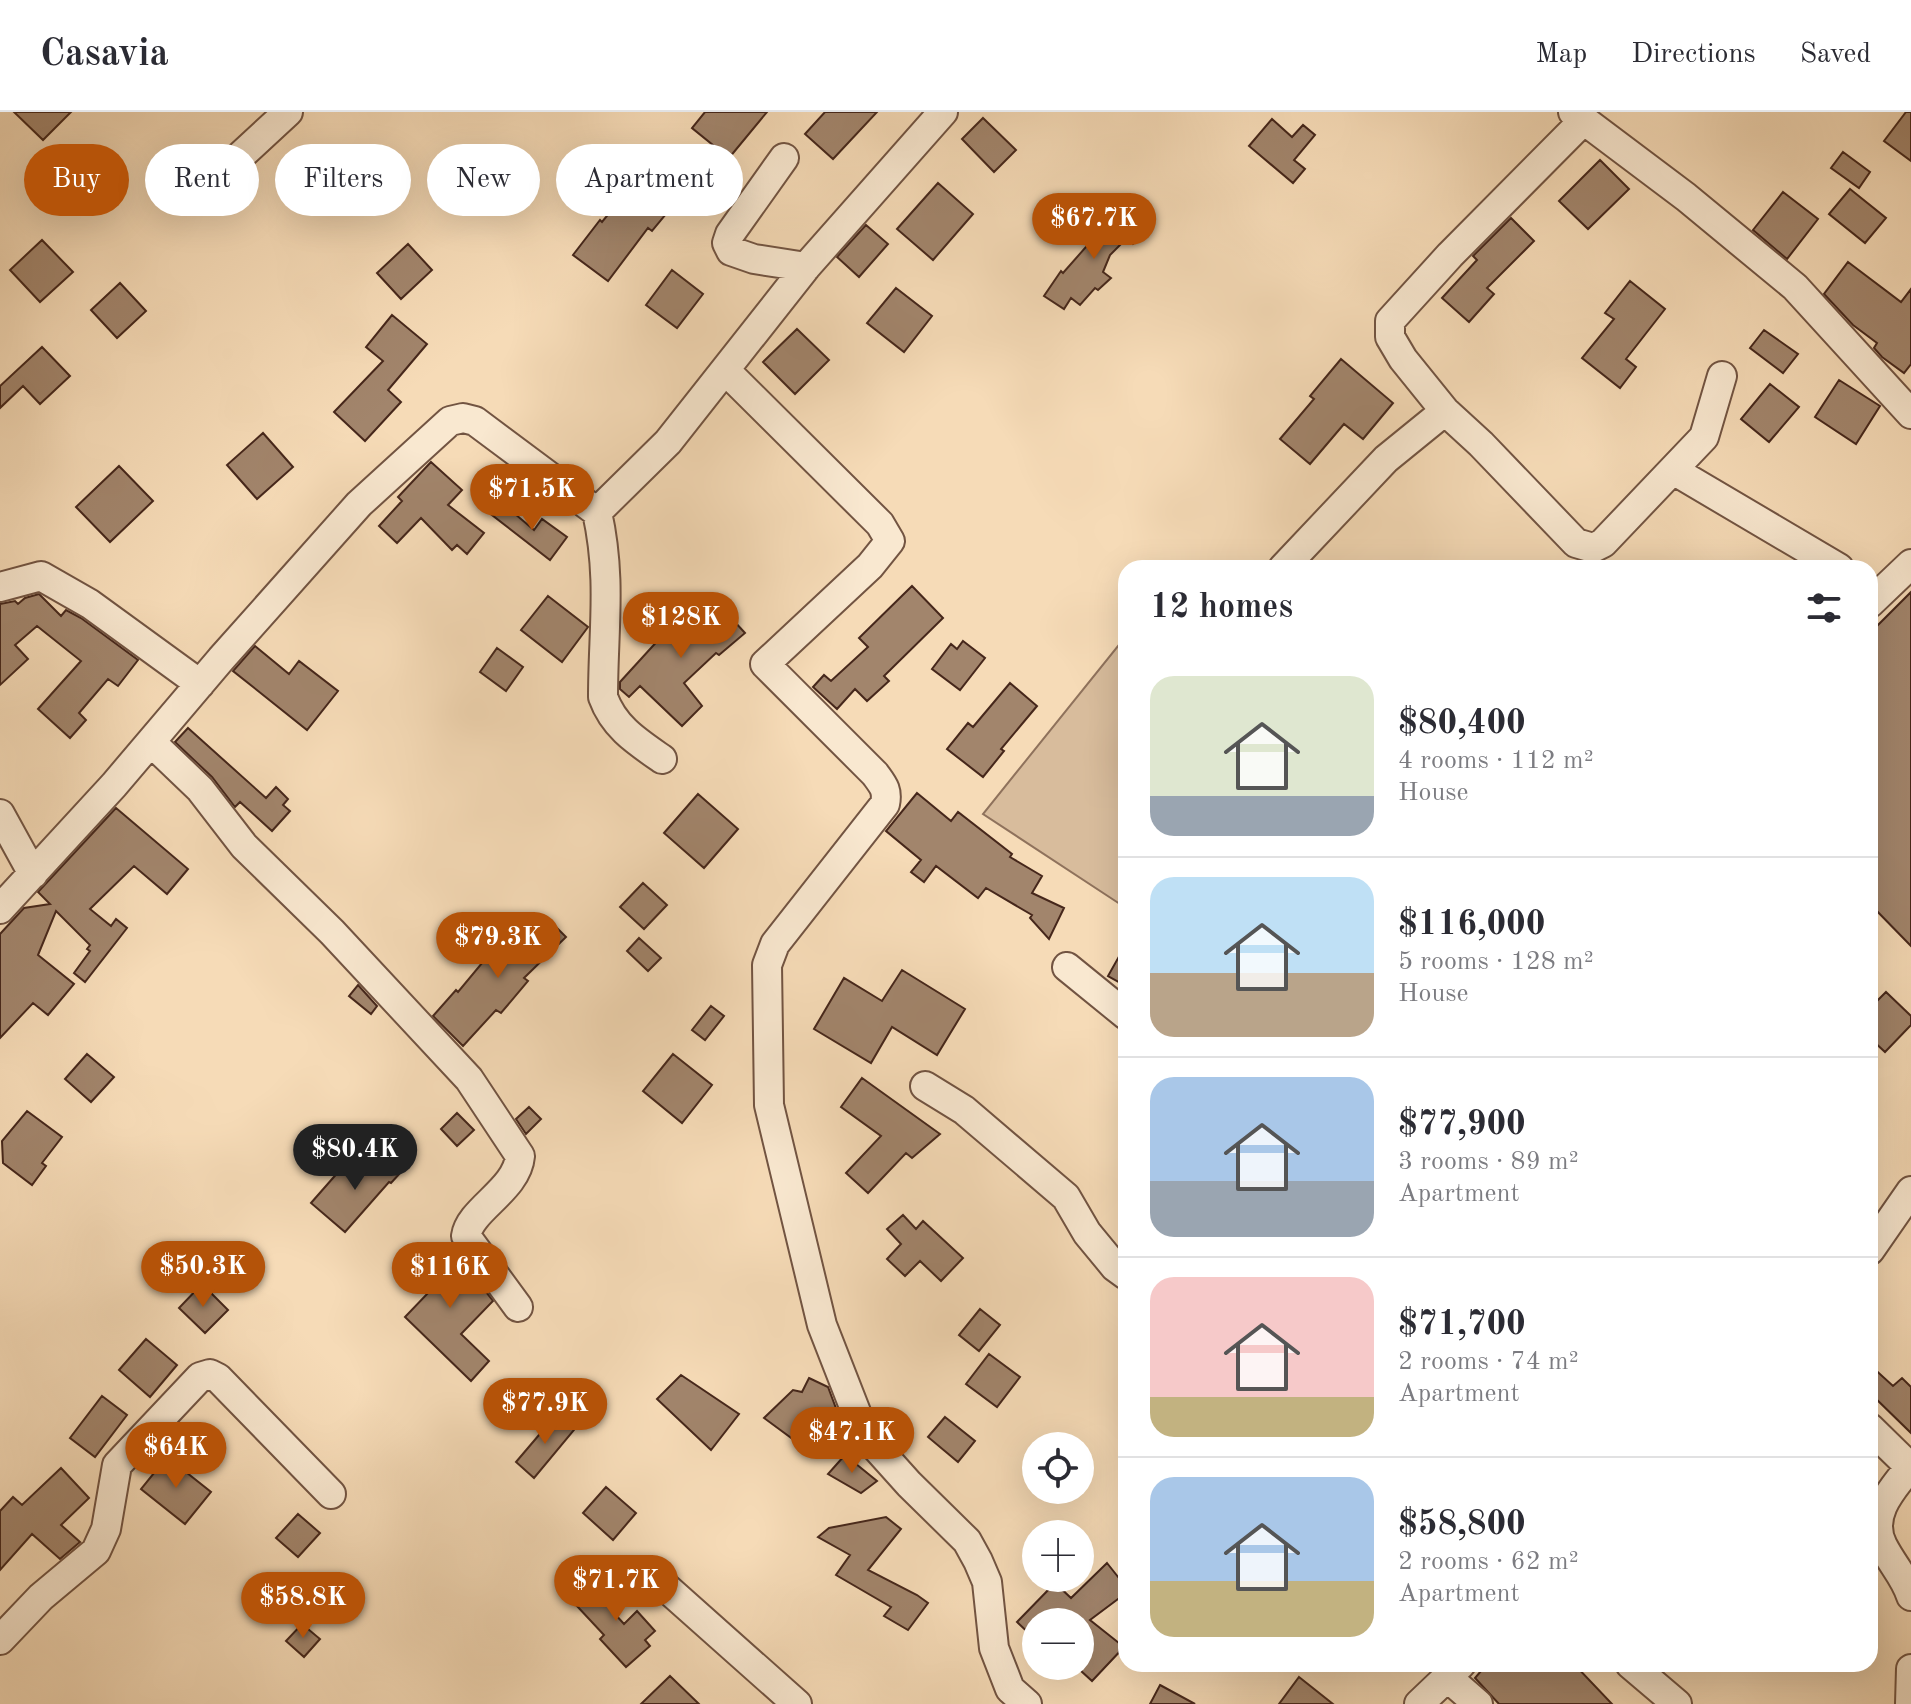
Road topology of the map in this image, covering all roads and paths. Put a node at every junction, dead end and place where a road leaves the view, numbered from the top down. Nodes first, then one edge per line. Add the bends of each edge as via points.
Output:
1 (288, 112) edge
2 (943, 112) edge
3 (1578, 117) edge
4 (253, 144) edge
5 (784, 158) dead end
6 (806, 267) junction
7 (725, 370) junction
8 (1722, 376) dead end
9 (1445, 411) junction
10 (1911, 414) edge
11 (1673, 470) junction
12 (597, 512) junction
13 (1291, 560) edge
14 (1825, 560) edge
15 (1911, 564) edge
16 (0, 587) edge
17 (1878, 591) edge
18 (200, 684) junction
19 (151, 742) junction
20 (662, 759) dead end
21 (0, 814) edge
22 (33, 874) junction
23 (0, 909) edge
24 (1067, 967) dead end
25 (1118, 1008) edge
26 (925, 1086) dead end
27 (1911, 1191) edge
28 (1878, 1226) edge
29 (1118, 1269) edge
30 (518, 1307) dead end
31 (1878, 1436) edge
32 (1911, 1467) edge
33 (331, 1494) dead end
34 (1878, 1520) edge
35 (1878, 1526) edge
36 (661, 1583) dead end
37 (1911, 1596) edge
38 (0, 1640) edge
39 (1911, 1669) edge
40 (1452, 1672) edge
41 (1455, 1672) edge
42 (1639, 1672) edge
43 (797, 1704) edge
44 (1027, 1704) edge
45 (1419, 1704) edge
46 (1478, 1704) edge
47 (1677, 1704) edge
48 (1910, 1704) edge

1 - 4 street
2 - 6 street
3 - 9 street via 1390,321 1390,337 1403,359
3 - 10 street via 1795,287
5 - 6 street via 727,243 731,251 754,259
6 - 7 street
7 - 12 street via 668,442
7 - 44 street via 880,524 890,541 765,664 875,774 887,795 771,954 769,1105 822,1325 865,1435 967,1541 987,1582 994,1648 1010,1689
8 - 11 street via 1704,437
9 - 11 street via 1576,543 1586,547 1603,543
9 - 13 street via 1386,459
11 - 14 street
12 - 18 street via 475,421 450,421 359,504
12 - 20 street via 607,580 603,697 609,715 626,734
15 - 17 street
16 - 18 street via 41,576 90,604
18 - 19 street
19 - 22 street
19 - 30 street via 469,1079 520,1156 519,1168 467,1227 466,1236
21 - 22 street
22 - 23 street
24 - 25 street
26 - 29 street via 964,1110 1066,1197 1087,1233
27 - 28 street
31 - 32 street
32 - 34 street via 1888,1496
33 - 38 street via 218,1378 200,1377 117,1465 106,1529 96,1551
35 - 37 street via 1883,1546
36 - 43 street
39 - 48 street
40 - 45 street
41 - 46 street
42 - 47 street

